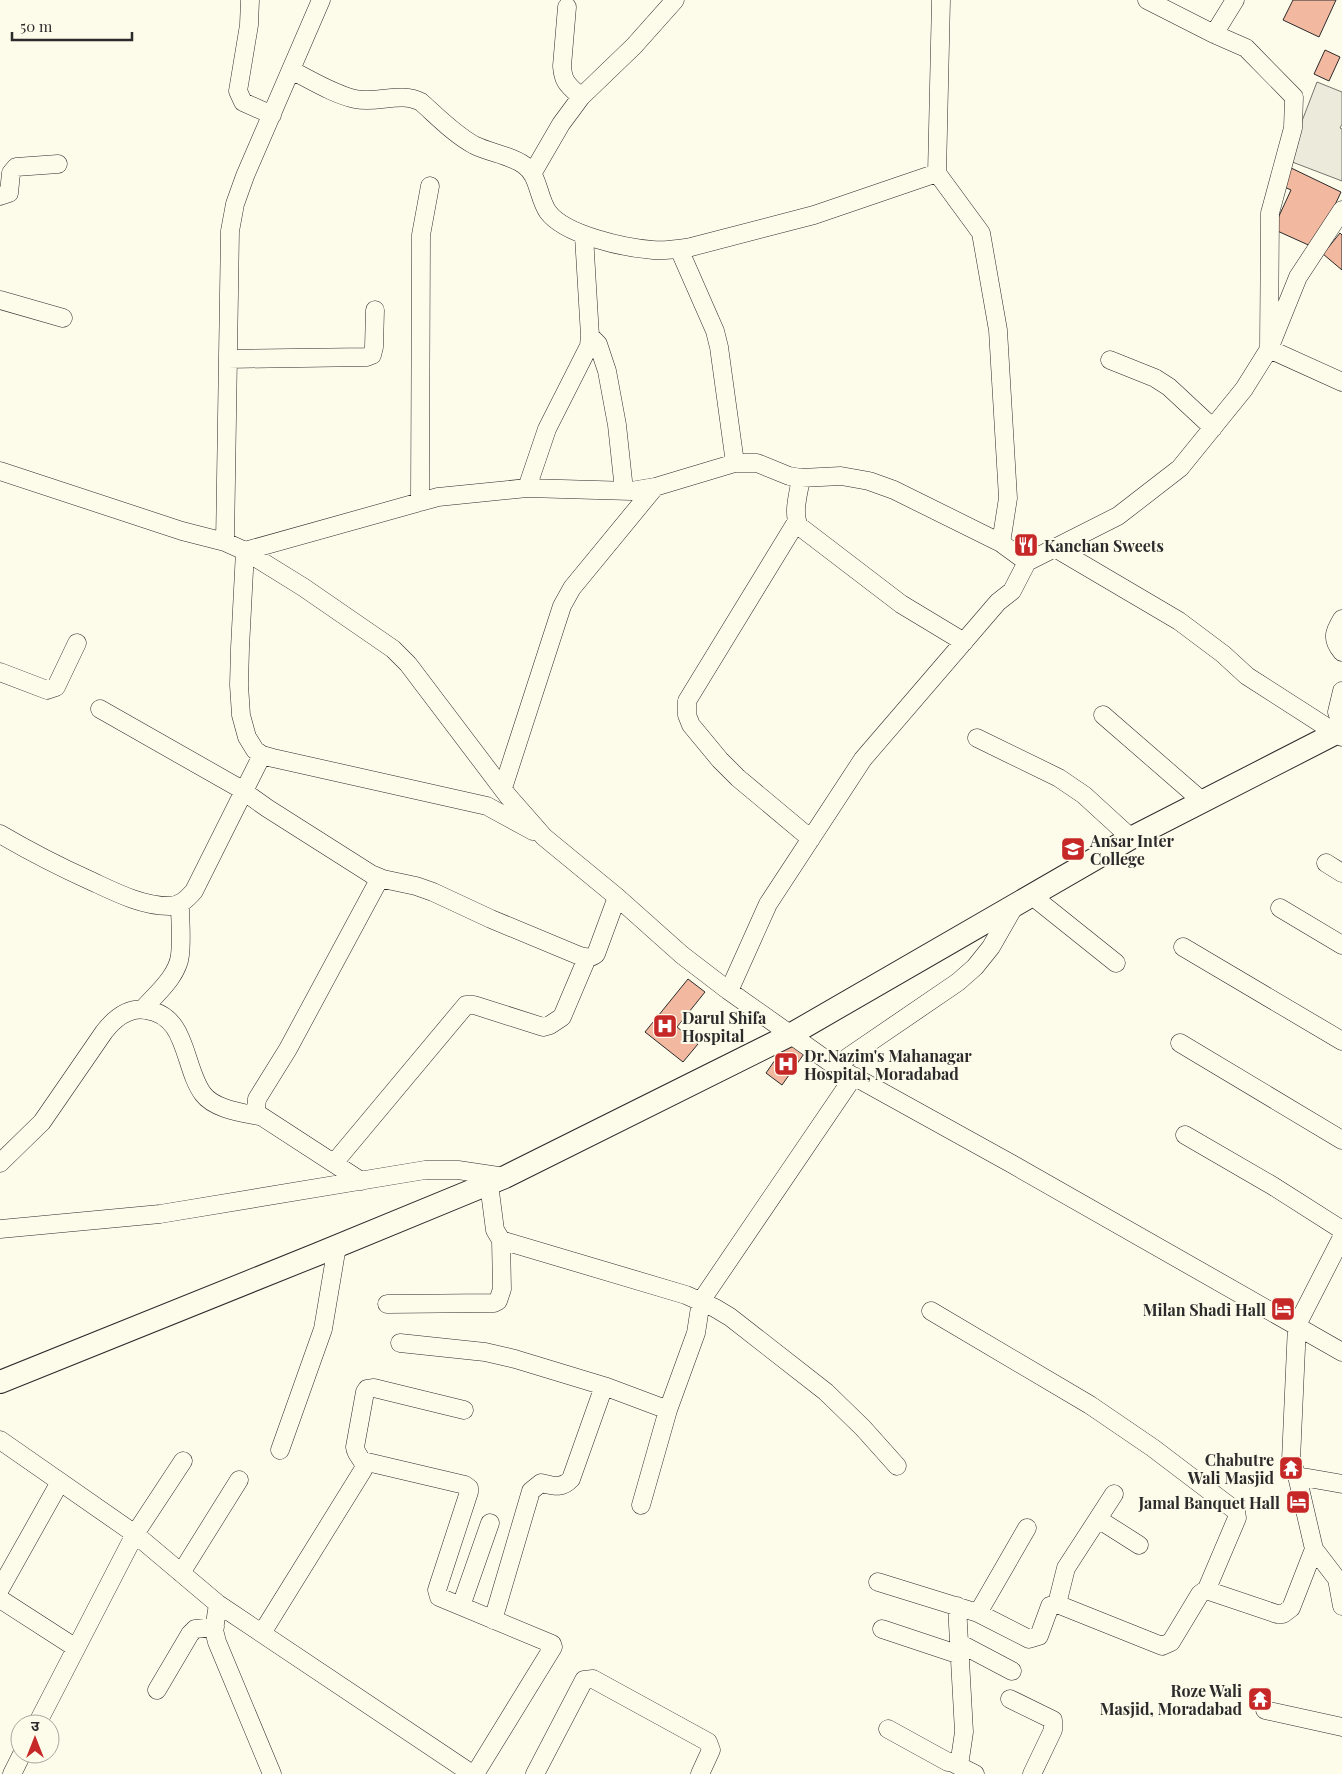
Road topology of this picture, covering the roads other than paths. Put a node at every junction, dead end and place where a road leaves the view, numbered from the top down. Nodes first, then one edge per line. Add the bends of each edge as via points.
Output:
1 (250, 0) edge
2 (321, 0) edge
3 (675, 0) edge
4 (941, 0) edge
5 (1147, 0) edge
6 (1235, 0) edge
7 (567, 7) dead end
8 (1214, 34) junction
9 (291, 70) junction
10 (581, 97) junction
11 (272, 115) junction
12 (58, 164) dead end
13 (937, 173) junction
14 (532, 174) junction
15 (430, 186) dead end
16 (0, 196) edge
17 (1342, 210) edge
18 (584, 236) junction
19 (678, 249) junction
20 (0, 300) edge
21 (375, 310) dead end
22 (63, 318) dead end
23 (590, 336) junction
24 (1269, 349) junction
25 (228, 359) junction
26 (1110, 360) dead end
27 (1342, 382) edge
28 (1213, 428) junction
29 (735, 463) junction
30 (0, 470) edge
31 (801, 478) junction
32 (655, 487) junction
33 (527, 488) junction
34 (624, 490) junction
35 (420, 502) junction
36 (797, 521) junction
37 (225, 542) junction
38 (1001, 543) junction
39 (1055, 548) junction
40 (245, 551) junction
41 (1027, 562) junction
42 (1342, 619) edge
43 (964, 642) junction
44 (77, 643) dead end
45 (1342, 652) edge
46 (0, 672) edge
47 (1342, 691) edge
48 (100, 709) dead end
49 (1103, 715) dead end
50 (1340, 731) edge
51 (977, 738) dead end
52 (262, 754) junction
53 (503, 788) junction
54 (243, 791) junction
55 (1202, 801) junction
56 (0, 834) edge
57 (544, 837) junction
58 (1131, 838) junction
59 (811, 839) junction
60 (1326, 863) dead end
61 (1342, 873) edge
62 (380, 878) junction
63 (616, 897) junction
64 (1023, 900) junction
65 (180, 904) junction
66 (1280, 908) dead end
67 (1342, 945) edge
68 (1183, 947) dead end
69 (587, 958) junction
70 (1116, 963) dead end
71 (729, 991) junction
72 (143, 1009) junction
73 (790, 1035) junction
74 (1342, 1041) edge
75 (1180, 1043) dead end
76 (835, 1066) junction
77 (854, 1076) junction
78 (264, 1117) junction
79 (1185, 1135) dead end
80 (1342, 1140) edge
81 (334, 1163) junction
82 (0, 1164) edge
83 (497, 1180) junction
84 (361, 1181) junction
85 (0, 1229) edge
86 (1342, 1230) edge
87 (1342, 1237) edge
88 (501, 1240) junction
89 (337, 1246) junction
90 (701, 1301) junction
91 (386, 1304) dead end
92 (931, 1311) dead end
93 (1297, 1325) junction
94 (400, 1343) dead end
95 (1342, 1352) edge
96 (0, 1382) edge
97 (604, 1386) junction
98 (464, 1410) dead end
99 (668, 1410) junction
100 (0, 1440) edge
101 (280, 1450) dead end
102 (183, 1461) dead end
103 (363, 1461) junction
104 (897, 1466) dead end
105 (1297, 1476) junction
106 (240, 1480) dead end
107 (60, 1482) junction
108 (1342, 1484) edge
109 (1114, 1494) dead end
110 (642, 1505) dead end
111 (1098, 1519) junction
112 (490, 1523) dead end
113 (1027, 1528) dead end
114 (135, 1534) junction
115 (1139, 1545) dead end
116 (1314, 1549) junction
117 (181, 1573) junction
118 (1339, 1579) edge
119 (878, 1582) dead end
120 (0, 1589) edge
121 (1206, 1591) junction
122 (0, 1599) edge
123 (218, 1604) junction
124 (1057, 1604) junction
125 (461, 1606) junction
126 (957, 1606) junction
127 (1342, 1606) edge
128 (978, 1612) junction
129 (493, 1620) junction
130 (215, 1627) junction
131 (882, 1629) dead end
132 (262, 1634) junction
133 (76, 1648) junction
134 (960, 1649) junction
135 (1012, 1671) dead end
136 (157, 1690) dead end
137 (1010, 1699) dead end
138 (1265, 1710) dead end
139 (43, 1714) edge
140 (1342, 1727) edge
141 (888, 1729) dead end
142 (953, 1763) junction
143 (272, 1774) edge
144 (474, 1774) edge
145 (535, 1774) edge
146 (700, 1774) edge
147 (975, 1774) edge
148 (1032, 1774) edge

1 - 11 street via 238,91 243,102
2 - 9 street
3 - 10 street via 634,46
4 - 13 street
5 - 8 street
6 - 8 street
7 - 10 street via 562,76
8 - 24 street via 1246,48 1294,97 1293,128 1270,212
9 - 11 street
9 - 14 street via 356,99 413,98 465,140 522,163
10 - 14 street
11 - 25 street via 245,176 230,231
12 - 16 street via 16,167 11,173 9,194
13 - 19 street via 814,215
13 - 38 street via 981,233 998,330 1008,498
14 - 18 street via 546,210
15 - 35 street via 422,235
17 - 24 street via 1298,277
18 - 19 street via 653,250
18 - 23 street
19 - 29 street via 715,331
20 - 22 street
21 - 25 street via 374,347 372,355 367,357
23 - 33 street via 584,357 547,429
23 - 34 street via 598,344 607,370 618,425
24 - 27 street
24 - 28 street via 1244,389
25 - 37 street
26 - 28 street via 1169,387
28 - 39 street via 1180,468 1118,516
29 - 31 street via 757,463
29 - 32 street
30 - 37 street via 182,531
31 - 36 street
31 - 38 street via 841,476 869,481
32 - 34 street
32 - 53 street via 572,588 562,606
33 - 34 street
33 - 35 street via 438,496
35 - 40 street
36 - 43 street via 805,531 901,604
36 - 59 street via 687,700 686,708 691,725 720,760
37 - 40 street
38 - 41 street
39 - 41 street
39 - 50 street via 1179,621 1247,676
40 - 52 street via 241,715 247,736 255,750
40 - 53 street via 393,650 408,664
41 - 43 street via 1012,591 998,602
42 - 45 street via 1334,636
43 - 59 street via 863,759
44 - 46 street via 56,687 52,689 47,690
47 - 50 street via 1337,712
48 - 54 street
49 - 55 street
50 - 55 main road
51 - 58 street via 1072,786 1102,809
52 - 54 street
52 - 57 street via 487,806
53 - 57 street
54 - 62 street
54 - 65 street via 194,891
55 - 58 main road
56 - 65 street via 39,857 120,895 163,905
57 - 63 street
58 - 64 main road
59 - 71 street via 768,904
60 - 61 street
62 - 69 street via 433,892
62 - 78 street via 288,1049 257,1099 256,1109
63 - 69 street via 596,954
63 - 71 street
64 - 70 street
64 - 73 main road
64 - 76 street via 975,967
65 - 72 street via 178,964
66 - 67 street
68 - 74 street
69 - 81 street via 562,1017 550,1025 543,1027 466,1005
71 - 73 street
72 - 78 street via 168,1018 179,1034 203,1095 222,1107
72 - 82 street via 114,1019 42,1122
73 - 76 street
73 - 83 main road
75 - 80 street
76 - 77 street
77 - 90 street
77 - 93 street
78 - 81 street
79 - 86 street
81 - 84 street
83 - 84 street via 458,1170 425,1170
83 - 88 street via 495,1230
83 - 89 main road
84 - 85 street via 160,1214
87 - 93 street
88 - 90 street
88 - 91 street via 502,1289 498,1301
89 - 96 main road
89 - 101 street via 323,1329
90 - 99 street via 696,1333
90 - 104 street via 730,1318 826,1392
92 - 121 street via 1090,1405 1236,1511 1237,1518
93 - 95 street
93 - 105 street via 1291,1460
94 - 97 street via 485,1352
97 - 99 street
97 - 129 street via 571,1479 563,1486 541,1483 532,1490
98 - 103 street via 367,1389 355,1447
99 - 110 street
100 - 107 street
102 - 114 street
103 - 125 street via 469,1488 437,1590 439,1598
103 - 132 street via 363,1470
105 - 108 street
105 - 116 street
106 - 117 street
107 - 114 street
107 - 120 street
109 - 111 street
111 - 115 street
111 - 124 street via 1066,1568
112 - 125 street
113 - 128 street
114 - 117 street
114 - 133 street
116 - 118 street
116 - 121 street via 1291,1608 1283,1614
117 - 123 street
118 - 127 street
119 - 126 street
121 - 124 street via 1200,1594 1171,1642 1162,1646
122 - 133 street
123 - 130 street
123 - 132 street
124 - 128 street via 1050,1606 1039,1636 1030,1639
125 - 129 street
126 - 128 street
126 - 134 street
129 - 144 street via 552,1644 553,1648
130 - 136 street via 195,1629 190,1634
130 - 143 street via 217,1642
131 - 134 street
132 - 144 street
133 - 139 street
134 - 135 street
134 - 142 street via 964,1737 960,1759
137 - 148 street via 1052,1720 1053,1730
138 - 140 street
141 - 142 street
142 - 147 street
145 - 146 street via 584,1680 592,1679 708,1742 711,1750

